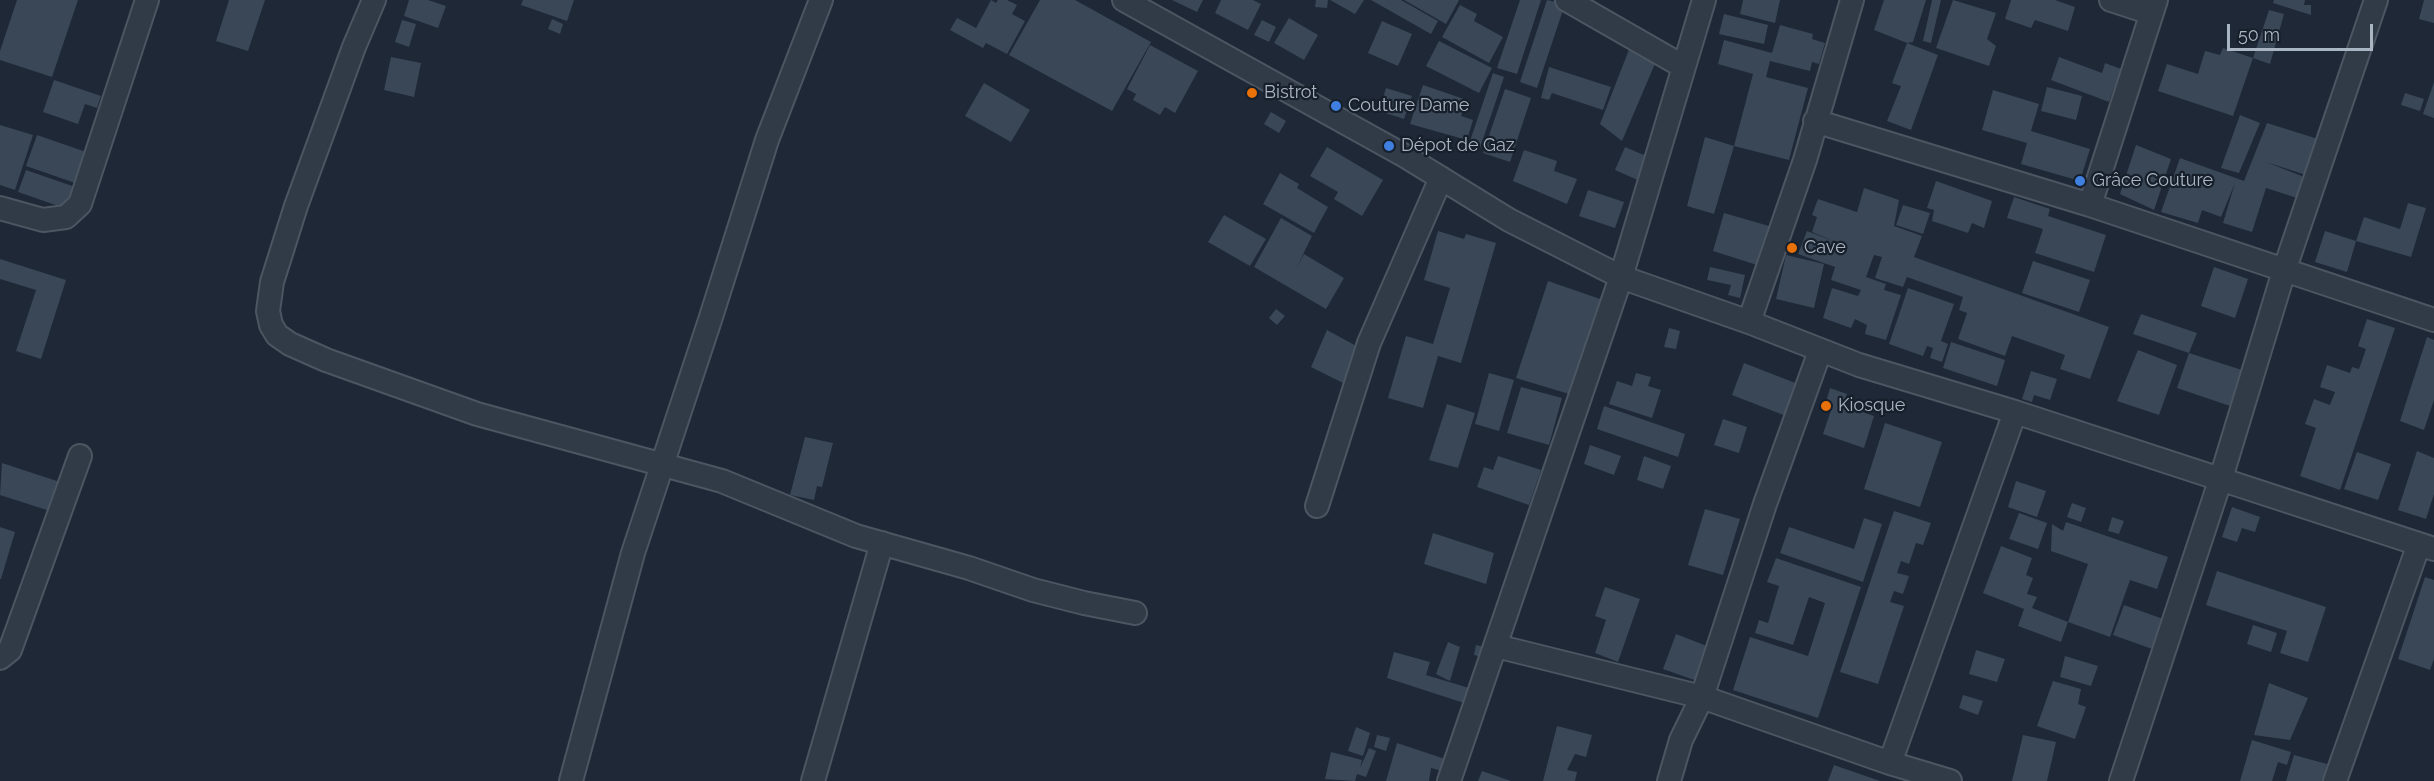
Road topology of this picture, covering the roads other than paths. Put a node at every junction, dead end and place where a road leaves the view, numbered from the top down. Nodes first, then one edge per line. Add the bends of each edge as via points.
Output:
1 (147, 0) edge
2 (374, 0) edge
3 (821, 0) edge
4 (1567, 0) edge
5 (1704, 0) edge
6 (1852, 0) edge
7 (2111, 0) edge
8 (2376, 0) edge
9 (1126, 1) edge
10 (2153, 7) edge
11 (1684, 67) junction
12 (1815, 121) junction
13 (1441, 178) junction
14 (2090, 205) junction
15 (0, 208) edge
16 (2284, 271) junction
17 (1621, 277) junction
18 (2434, 320) edge
19 (1749, 322) junction
20 (1820, 351) junction
21 (2015, 412) junction
22 (80, 456) dead end
23 (661, 465) junction
24 (2221, 478) junction
25 (1317, 506) dead end
26 (882, 543) junction
27 (2427, 547) edge
28 (1135, 613) dead end
29 (1496, 646) junction
30 (0, 658) edge
31 (1702, 697) junction
32 (1890, 763) junction
33 (571, 781) edge
34 (813, 781) edge
35 (1449, 781) edge
36 (1669, 781) edge
37 (1950, 781) edge
38 (2121, 781) edge
39 (2335, 781) edge

1 - 15 street via 80,204 66,218 43,220
2 - 23 street via 272,282 268,311 277,335 326,360 477,414
3 - 23 street via 767,140
4 - 11 street
5 - 11 street
6 - 12 street
7 - 10 street
8 - 16 street
9 - 13 street
10 - 14 street
11 - 17 street
12 - 14 street
12 - 19 street
13 - 17 street via 1509,220
13 - 25 street via 1369,343
14 - 16 street
16 - 18 street
16 - 24 street
17 - 19 street
17 - 29 street
19 - 20 street
20 - 21 street
20 - 31 street
21 - 24 street
21 - 32 street
22 - 30 street via 10,650
23 - 26 street via 722,481
23 - 33 street
24 - 27 street
24 - 38 street
26 - 28 street via 1033,590
26 - 34 street
27 - 39 street
29 - 31 street
29 - 35 street
31 - 32 street
31 - 36 street via 1681,740
32 - 37 street

